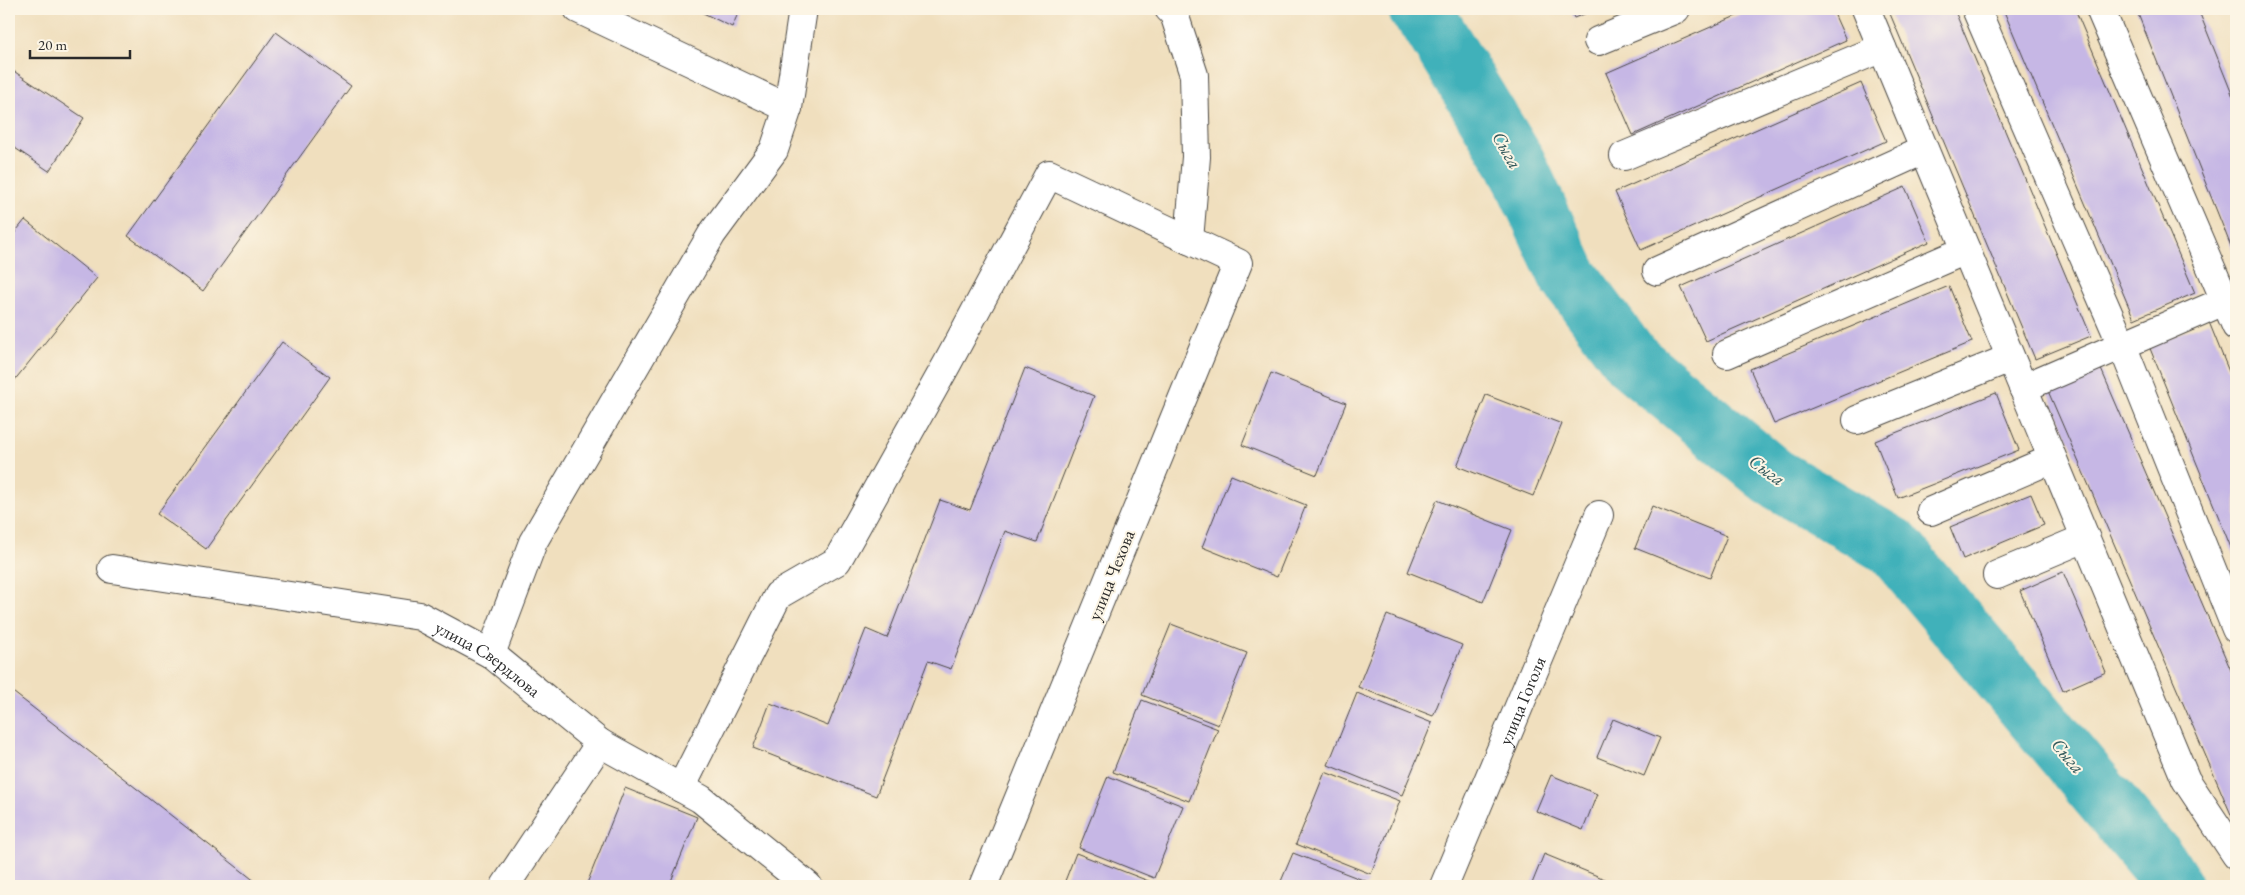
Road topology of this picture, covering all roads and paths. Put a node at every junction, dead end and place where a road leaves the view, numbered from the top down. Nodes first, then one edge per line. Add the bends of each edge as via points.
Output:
1 (578, 9) edge
2 (803, 9) edge
3 (1169, 9) edge
4 (1676, 9) edge
5 (1866, 9) edge
6 (1976, 9) edge
7 (2100, 9) edge
8 (1598, 41) dead end
9 (1882, 48) junction
10 (788, 108) junction
11 (1924, 150) junction
12 (1624, 156) dead end
13 (1189, 240) junction
14 (1966, 250) junction
15 (1657, 271) dead end
16 (2231, 299) edge
17 (2236, 326) edge
18 (2122, 345) junction
19 (1727, 354) dead end
20 (2010, 358) junction
21 (2023, 388) junction
22 (1857, 420) dead end
23 (2052, 459) junction
24 (1930, 511) dead end
25 (1599, 515) dead end
26 (2085, 538) junction
27 (112, 569) dead end
28 (1997, 575) dead end
29 (2236, 629) edge
30 (491, 654) junction
31 (600, 743) junction
32 (681, 788) junction
33 (2236, 855) edge
34 (505, 886) edge
35 (808, 886) edge
36 (983, 886) edge
37 (1444, 886) edge

1 - 10 street
2 - 10 street
3 - 13 street via 1174,14 1194,75 1196,157
4 - 8 street
5 - 9 street
6 - 18 street
7 - 16 street
9 - 11 street
9 - 12 street
10 - 30 street via 774,150 712,234 533,542
11 - 14 street
11 - 15 street
13 - 32 street via 1049,174 837,561 778,595
13 - 36 street, улица Чехова via 1238,263
14 - 19 street
14 - 20 street
16 - 17 street
16 - 18 street
18 - 21 street
18 - 29 street
20 - 21 street
20 - 22 street
21 - 23 street
23 - 24 street
23 - 26 street
25 - 37 street, улица Гоголя
26 - 28 street
26 - 33 street via 2186,780
27 - 30 street, улица Свердлова via 420,616
30 - 31 street, улица Свердлова
31 - 32 street, улица Свердлова
31 - 34 street
32 - 35 street, улица Свердлова via 701,799

